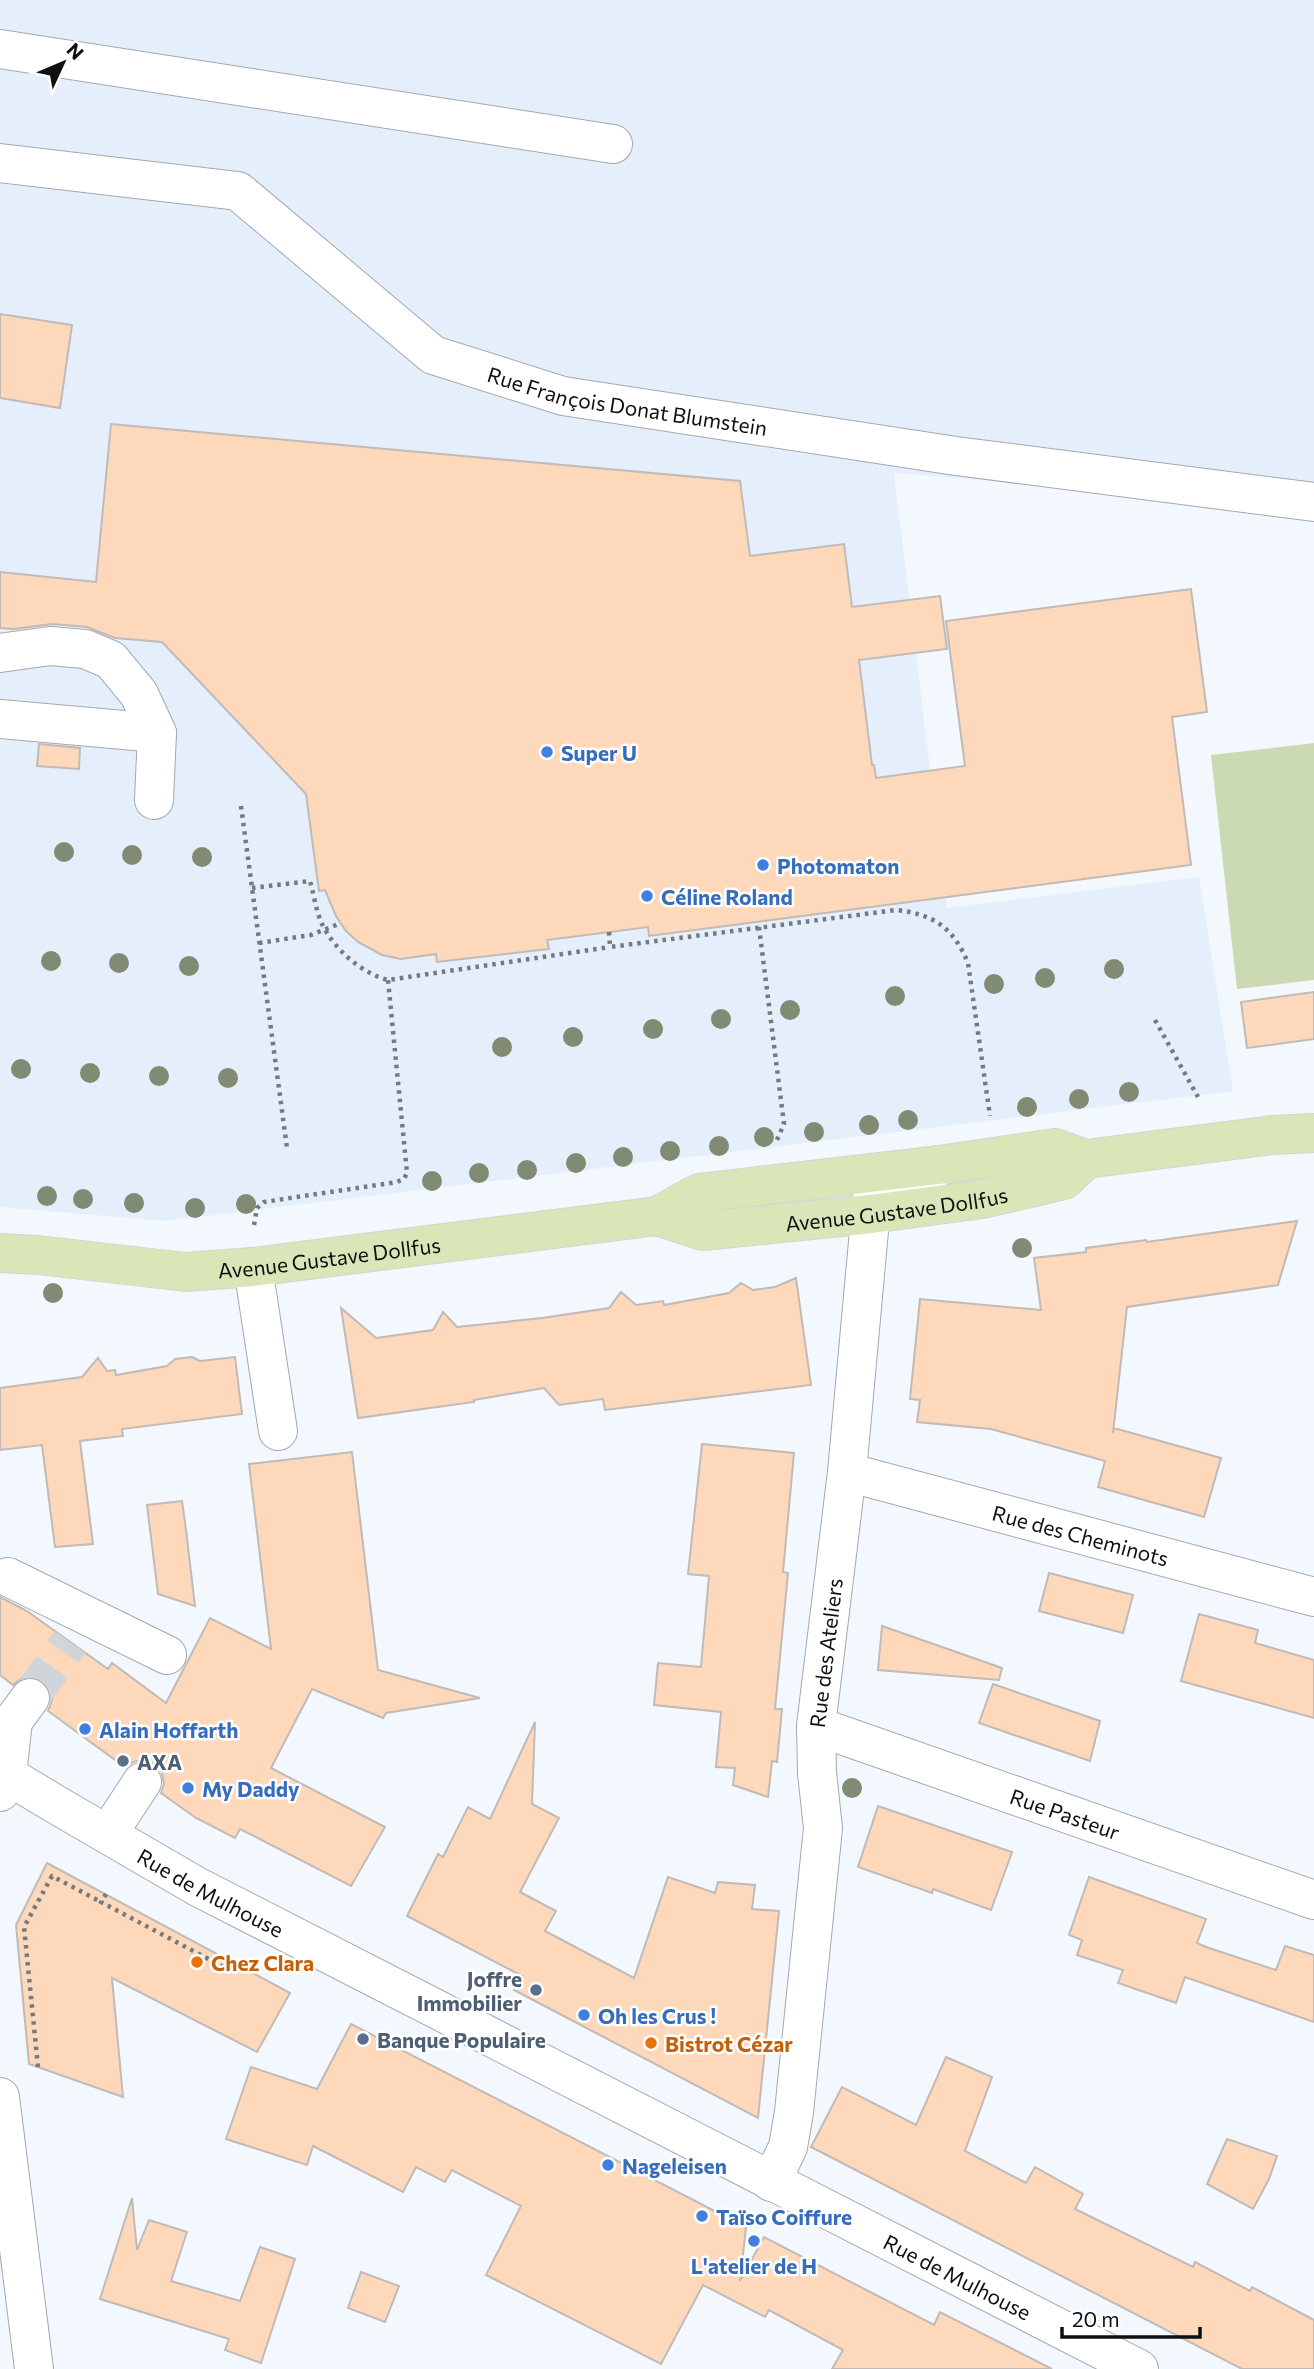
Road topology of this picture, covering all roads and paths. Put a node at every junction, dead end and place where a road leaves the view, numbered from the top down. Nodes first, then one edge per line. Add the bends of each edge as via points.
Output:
1 (0, 49) edge
2 (613, 144) dead end
3 (0, 163) edge
4 (1314, 502) edge
5 (0, 653) edge
6 (0, 719) edge
7 (157, 733) junction
8 (154, 800) dead end
9 (241, 806) dead end
10 (252, 888) junction
11 (341, 923) dead end
12 (759, 927) junction
13 (325, 929) junction
14 (609, 932) dead end
15 (260, 943) junction
16 (610, 947) junction
17 (388, 980) junction
18 (1156, 1020) dead end
19 (1198, 1097) dead end
20 (990, 1117) dead end
21 (1314, 1133) edge
22 (287, 1148) dead end
23 (773, 1150) dead end
24 (1086, 1159) junction
25 (939, 1165) junction
26 (872, 1214) junction
27 (657, 1216) junction
28 (253, 1251) junction
29 (0, 1253) edge
30 (278, 1431) dead end
31 (847, 1472) junction
32 (8, 1577) dead end
33 (1314, 1597) edge
34 (167, 1654) dead end
35 (30, 1698) tunnel mouth
36 (816, 1726) junction
37 (2, 1778) edge
38 (142, 1782) dead end
39 (119, 1818) dead end
40 (106, 1894) dead end
41 (1314, 1900) edge
42 (102, 1902) junction
43 (234, 1963) dead end
44 (38, 2067) dead end
45 (0, 2097) edge
46 (771, 2182) junction
47 (34, 2369) edge
48 (1139, 2369) edge

1 - 2 street
3 - 4 street, Rue François Donat Blumstein via 238,191 433,355 563,396 956,456
5 - 7 street via 50,646 85,649 111,660 139,694
6 - 7 street
7 - 8 street
9 - 10 path
10 - 13 path via 310,881
10 - 15 path
11 - 13 path
12 - 16 path
12 - 20 path via 895,910 939,922 968,963
12 - 23 path via 784,1124
13 - 15 path
13 - 17 path via 346,956
14 - 16 path
15 - 22 path
16 - 17 path
17 - 28 path via 407,1173 404,1180 264,1202 257,1208
18 - 19 path
21 - 24 main road, Avenue Gustave Dollfus
24 - 25 main road, Avenue Gustave Dollfus via 1055,1148
24 - 26 main road, Avenue Gustave Dollfus via 1064,1180 982,1199
25 - 26 street via 918,1183 872,1198
25 - 27 main road, Avenue Gustave Dollfus via 699,1193
26 - 27 main road, Avenue Gustave Dollfus via 703,1231
26 - 31 street, Rue des Ateliers
27 - 28 main road, Avenue Gustave Dollfus
28 - 29 main road, Avenue Gustave Dollfus via 186,1272
28 - 30 street
31 - 33 street, Rue des Cheminots
31 - 36 street, Rue des Ateliers
32 - 34 street via 80,1629
35 - 37 street via 13,1721
36 - 41 street, Rue Pasteur
36 - 46 street, Rue des Ateliers via 823,1828 794,2112 788,2147
37 - 46 street, Rue de Mulhouse via 198,1887
38 - 39 street
40 - 42 path
42 - 43 path via 231,1970
42 - 44 path via 52,1876 24,1927
45 - 47 street
46 - 48 street, Rue de Mulhouse

